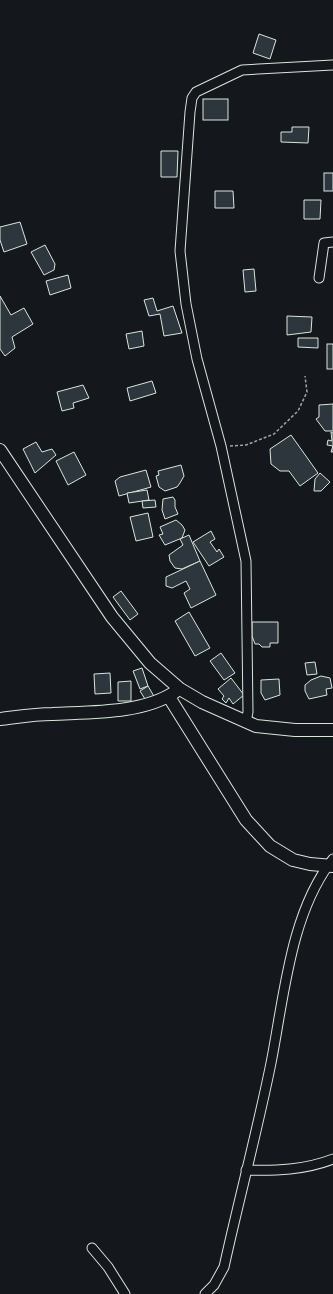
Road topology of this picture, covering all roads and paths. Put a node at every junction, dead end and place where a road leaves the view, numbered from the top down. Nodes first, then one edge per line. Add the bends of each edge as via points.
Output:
1 (333, 65) edge
2 (333, 242) edge
3 (318, 278) dead end
4 (305, 376) dead end
5 (221, 446) junction
6 (0, 450) edge
7 (180, 689) junction
8 (169, 697) junction
9 (0, 718) edge
10 (246, 722) junction
11 (333, 730) edge
12 (331, 863) edge
13 (333, 1159) edge
14 (246, 1170) junction
15 (92, 1248) dead end
16 (214, 1290) edge
17 (124, 1294) edge
18 (204, 1294) edge

1 - 5 street via 242,70 196,92 192,98 180,251 194,345
2 - 3 street via 324,243
4 - 5 path via 307,392 298,412 274,434 246,445
5 - 10 street via 246,561
6 - 7 main road via 112,618 150,663
7 - 8 main road
7 - 10 main road
8 - 9 main road via 144,705 113,710
8 - 12 main road via 246,820 270,846 293,860 310,864
10 - 11 main road via 256,726 295,730
12 - 14 street via 315,888 296,935 271,1063
13 - 14 street via 297,1168
14 - 16 street via 224,1267
15 - 17 street via 108,1267
16 - 18 street

